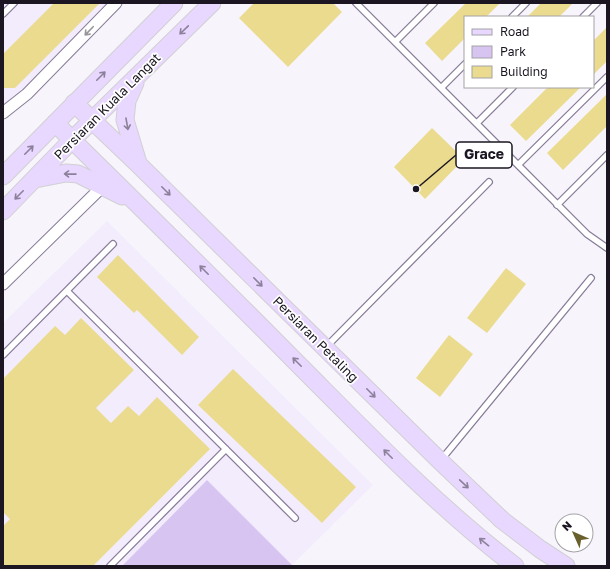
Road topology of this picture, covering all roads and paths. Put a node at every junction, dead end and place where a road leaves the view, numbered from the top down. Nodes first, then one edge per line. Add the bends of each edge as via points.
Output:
1 (14, 3) edge
2 (116, 3) edge
3 (174, 3) edge
4 (212, 3) edge
5 (356, 3) edge
6 (434, 3) edge
7 (526, 3) edge
8 (596, 3) edge
9 (3, 14) edge
10 (513, 16) edge
11 (584, 16) edge
12 (395, 42) junction
13 (464, 65) edge
14 (140, 74) junction
15 (607, 77) edge
16 (441, 88) junction
17 (512, 88) edge
18 (74, 104) junction
19 (3, 113) edge
20 (92, 121) junction
21 (55, 123) junction
22 (477, 123) junction
23 (72, 140) junction
24 (607, 155) edge
25 (138, 164) junction
26 (518, 165) junction
27 (3, 176) edge
28 (35, 178) junction
29 (489, 182) dead end
30 (103, 186) junction
31 (138, 205) junction
32 (557, 205) junction
33 (3, 211) edge
34 (113, 244) dead end
35 (607, 248) edge
36 (591, 278) dead end
37 (3, 284) edge
38 (67, 290) junction
39 (325, 348) junction
40 (3, 355) edge
41 (226, 449) junction
42 (440, 461) junction
43 (295, 518) dead end
44 (110, 566) edge
45 (515, 566) edge
46 (566, 566) edge

1 - 9 lane
2 -> 19 street via 27,94
18 -> 3 main road, Persiaran Kuala Langat
4 -> 14 main road, Persiaran Kuala Langat
5 - 12 lane
6 - 12 lane
7 - 10 lane
8 - 11 lane
12 - 16 lane
13 - 16 lane
14 - 20 main road, Persiaran Kuala Langat
14 -> 25 main road via 125,110 128,133
15 - 26 lane
16 - 22 lane
17 - 22 lane
18 - 20 main road, Persiaran Petaling
18 - 21 main road, Persiaran Kuala Langat
20 - 23 main road, Persiaran Kuala Langat
20 - 25 main road, Persiaran Petaling
21 - 23 main road
27 -> 21 main road, Persiaran Kuala Langat
22 - 26 lane
23 - 28 main road, Persiaran Kuala Langat
23 - 31 main road
24 - 32 lane
25 -> 39 main road, Persiaran Petaling
26 - 32 lane
30 -> 28 main road via 72,173
28 -> 33 main road, Persiaran Kuala Langat
29 - 39 lane
30 - 31 main road
30 - 37 street
45 -> 31 main road via 405,471
32 - 35 lane via 586,234
34 - 38 lane
36 - 42 lane
38 - 40 lane
38 - 41 lane
39 -> 42 main road, Persiaran Petaling
41 - 43 lane
41 - 44 lane
42 -> 46 main road, Persiaran Petaling via 502,520

